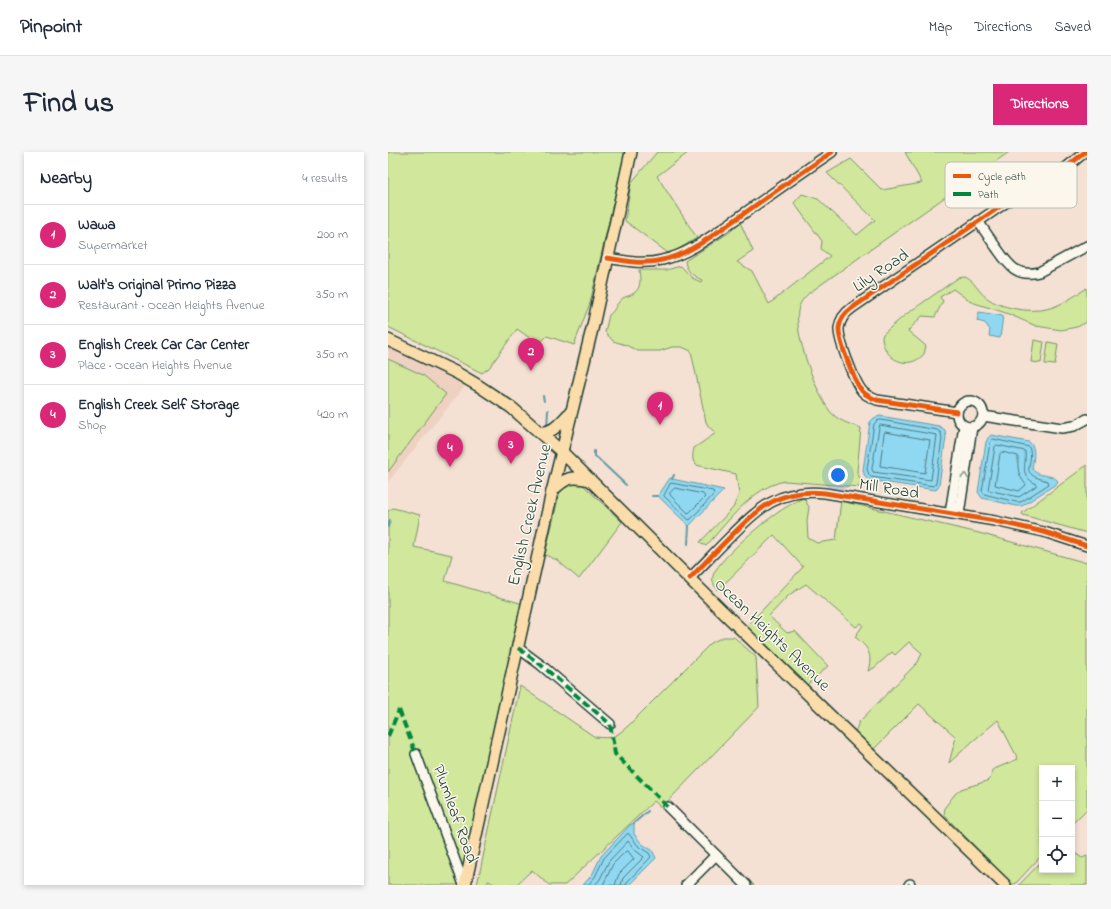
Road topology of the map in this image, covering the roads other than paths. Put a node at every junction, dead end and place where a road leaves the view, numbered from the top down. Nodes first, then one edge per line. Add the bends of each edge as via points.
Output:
1 (631, 152) edge
2 (832, 152) edge
3 (1085, 152) edge
4 (1073, 162) edge
5 (998, 208) edge
6 (978, 221) junction
7 (1087, 246) edge
8 (607, 258) junction
9 (388, 340) edge
10 (571, 411) junction
11 (957, 412) junction
12 (984, 416) junction
13 (1087, 418) edge
14 (968, 427) junction
15 (539, 432) junction
16 (562, 452) junction
17 (590, 480) junction
18 (552, 492) junction
19 (954, 513) junction
20 (1087, 546) edge
21 (690, 578) junction
22 (518, 648) junction
23 (610, 724) dead end
24 (416, 754) dead end
25 (668, 807) dead end
26 (716, 855) junction
27 (464, 885) edge
28 (686, 885) edge
29 (746, 885) edge
30 (1005, 885) edge

1 - 8 main road, English Creek Avenue
2 - 8 street via 694,248 649,262
3 - 4 street, Lily Road
5 - 6 street, Lily Road
6 - 7 street via 1010,266 1023,273 1039,272
6 - 11 street, Lily Road via 849,310 841,320 839,330 856,382 866,395 877,400
8 - 10 main road, English Creek Avenue
9 - 15 main road, Ocean Heights Avenue via 477,384 512,408
10 - 15 main road via 552,430 546,433
10 - 16 main road, English Creek Avenue
11 - 12 street via 960,404 972,401 980,404
11 - 14 street via 958,420
12 - 13 street via 1062,428 1074,426
12 - 14 street via 980,424
14 - 19 street
15 - 16 main road, Ocean Heights Avenue
16 - 17 main road, Ocean Heights Avenue
16 - 18 main road, English Creek Avenue
17 - 18 main road via 569,478
17 - 21 main road, Ocean Heights Avenue
18 - 22 main road, English Creek Avenue
19 - 20 street, Mill Road via 1021,526
19 - 21 street, Mill Road via 825,493 799,493 772,501 749,518
21 - 30 main road, Ocean Heights Avenue
22 - 23 street
22 - 27 main road, English Creek Avenue
24 - 27 street, Plumleaf Road
25 - 26 street
26 - 28 street
26 - 29 street

